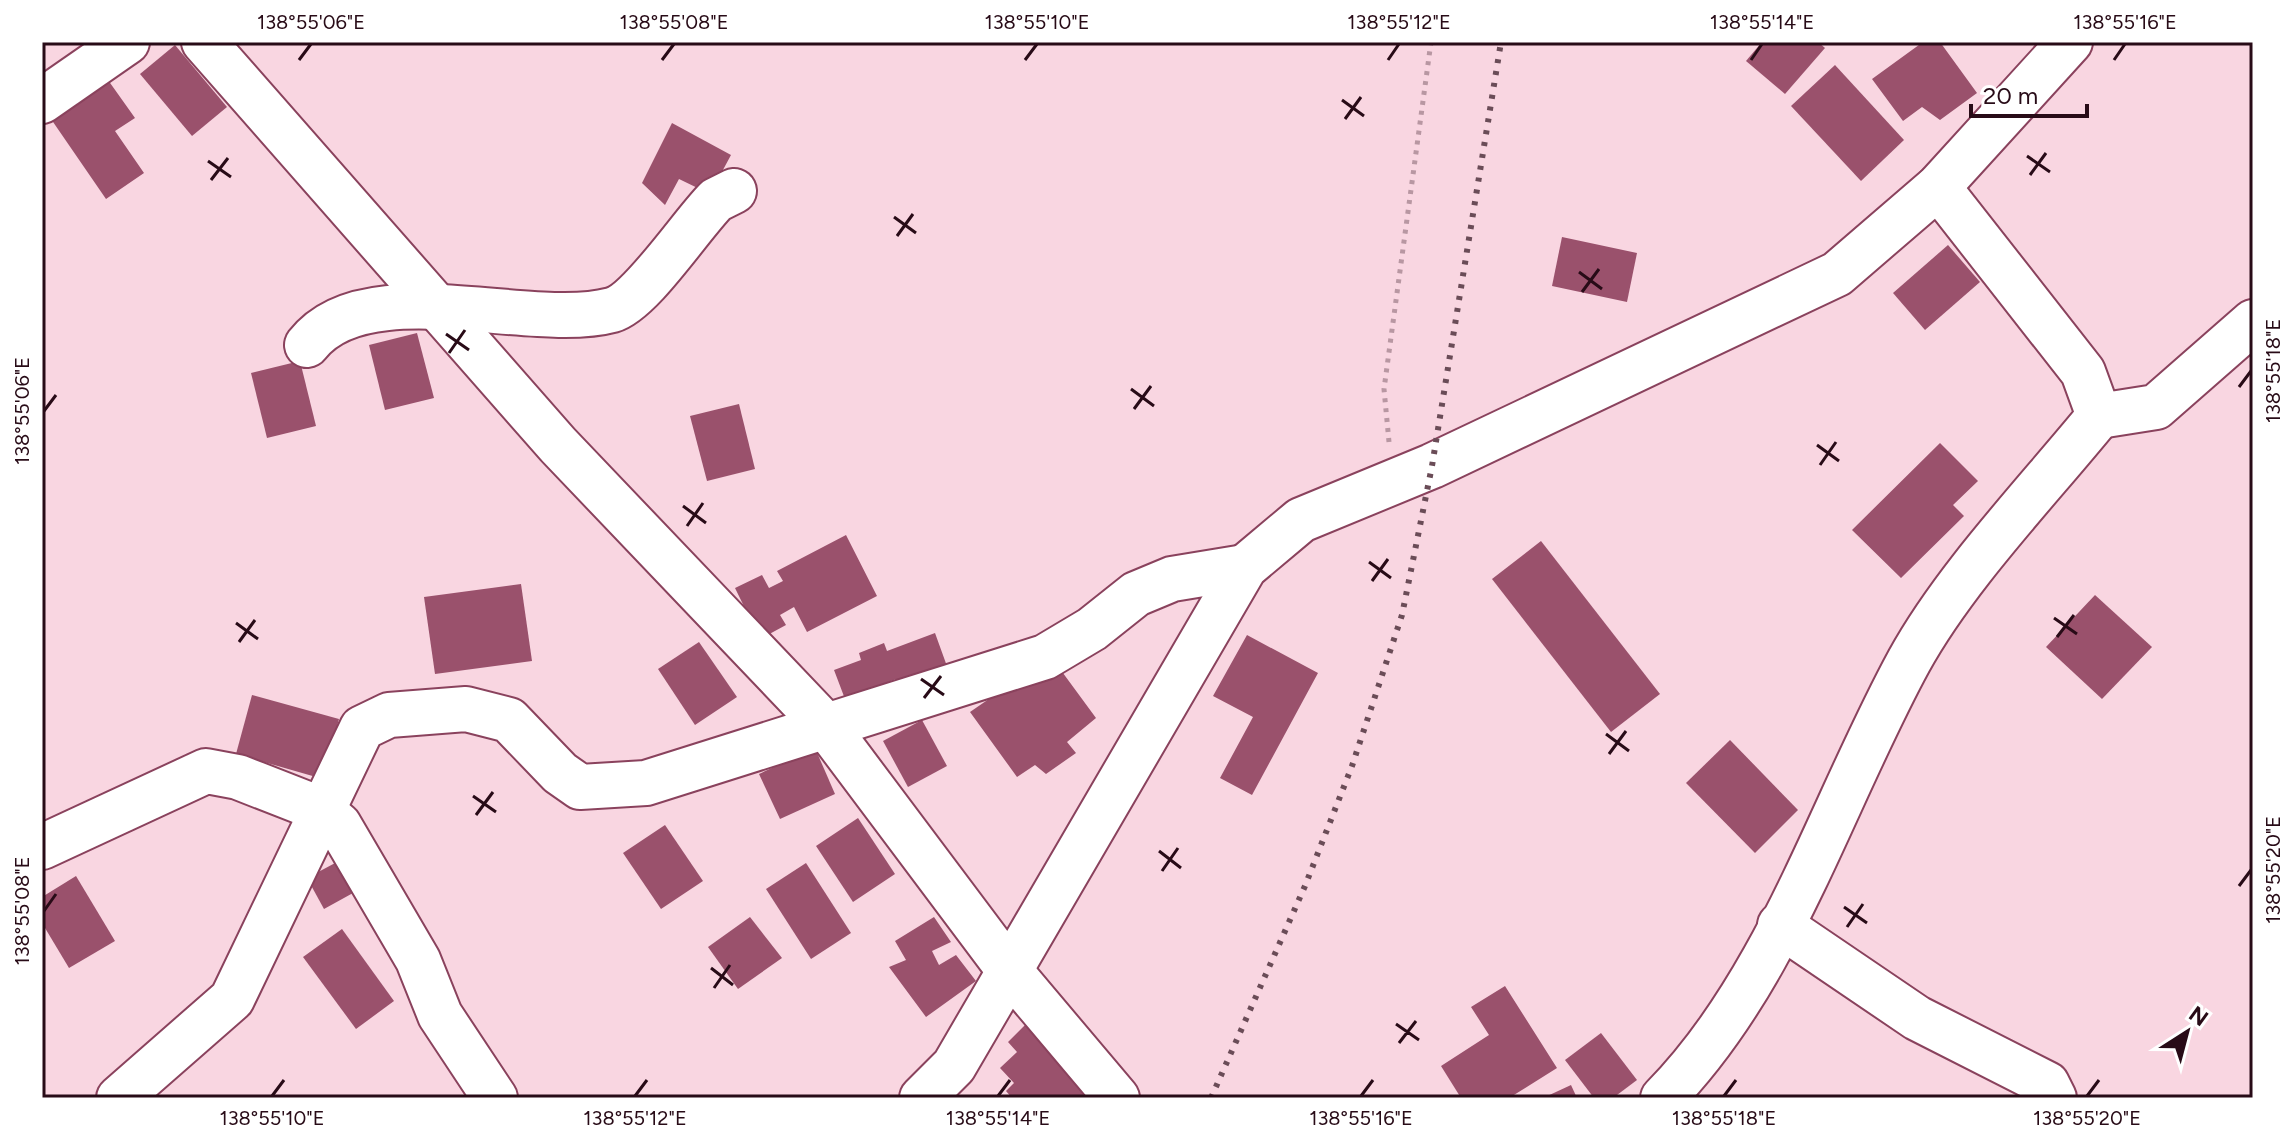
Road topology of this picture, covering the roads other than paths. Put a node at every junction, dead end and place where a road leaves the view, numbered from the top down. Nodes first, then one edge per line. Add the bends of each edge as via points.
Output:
1 (127, 42) edge
2 (204, 42) edge
3 (2070, 42) edge
4 (42, 101) edge
5 (1938, 187) junction
6 (734, 191) dead end
7 (438, 307) junction
8 (2253, 322) edge
9 (307, 345) dead end
10 (2099, 416) junction
11 (1245, 567) junction
12 (826, 726) junction
13 (320, 809) junction
14 (42, 847) edge
15 (1780, 925) junction
16 (1009, 970) junction
17 (119, 1098) edge
18 (495, 1098) edge
19 (922, 1098) edge
20 (1117, 1098) edge
21 (1663, 1098) edge
22 (2054, 1098) edge

1 - 4 street
2 - 7 street
3 - 5 street
5 - 10 street via 2083,372
5 - 11 street via 1837,274 1301,520
6 - 7 street via 716,200 633,298 614,310 578,314
7 - 9 street via 365,310 317,332
7 - 12 street via 558,445
8 - 10 street via 2156,407
10 - 15 street via 1951,597 1910,660
11 - 12 street via 1172,579 1136,594 1045,657
11 - 16 street
12 - 13 street via 646,783 580,787 509,720 466,709 389,715 362,728
12 - 16 street
13 - 14 street via 238,777 206,771
13 - 17 street via 232,999
13 - 18 street via 339,825 418,960 440,1015
15 - 21 street via 1704,1053
15 - 22 street via 1917,1018 2047,1084
16 - 19 street via 954,1066
16 - 20 street

